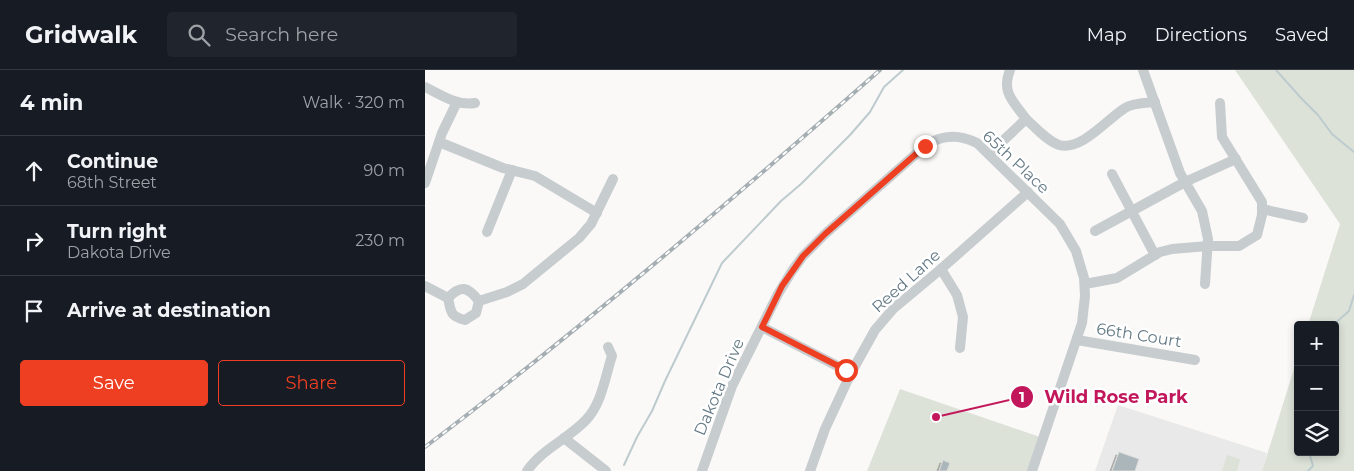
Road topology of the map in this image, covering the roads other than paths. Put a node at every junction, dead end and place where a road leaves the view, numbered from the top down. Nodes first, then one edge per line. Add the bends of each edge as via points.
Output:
1 (1010, 70) edge
2 (1143, 70) edge
3 (425, 87) edge
4 (457, 102) junction
5 (1155, 102) junction
6 (475, 103) dead end
7 (1220, 103) dead end
8 (1025, 119) junction
9 (959, 136) joint
10 (439, 142) junction
11 (989, 154) junction
12 (1236, 159) junction
13 (512, 170) junction
14 (1112, 174) dead end
15 (613, 180) dead end
16 (1185, 182) junction
17 (425, 183) edge
18 (1028, 192) junction
19 (1262, 209) junction
20 (1131, 211) junction
21 (597, 213) junction
22 (1303, 218) dead end
23 (1095, 231) dead end
24 (487, 232) dead end
25 (1208, 246) junction
26 (1155, 255) junction
27 (941, 270) junction
28 (1085, 284) junction
29 (1205, 284) dead end
30 (425, 286) edge
31 (448, 298) junction
32 (479, 301) junction
33 (762, 327) junction
34 (1077, 340) junction
35 (608, 347) dead end
36 (959, 348) dead end
37 (1195, 360) dead end
38 (851, 373) junction
39 (563, 438) junction
40 (527, 471) edge
41 (605, 471) edge
42 (702, 471) edge
43 (810, 471) edge
44 (1032, 471) edge

1 - 8 street via 1005,85
2 - 5 street
3 - 4 street
4 - 6 street
4 - 10 street
5 - 8 street via 1126,106 1093,134 1072,145 1061,146 1053,142
5 - 16 street
7 - 12 street via 1222,137
8 - 11 street
9 - 11 street, 65th Place via 977,143
9 - 33 street, Dakota Drive via 942,137 927,145 816,242 787,278
10 - 13 street
10 - 17 street
11 - 18 street, 65th Place
12 - 16 street
12 - 19 street via 1263,202
13 - 21 street via 540,179
13 - 24 street
14 - 20 street
15 - 21 street
16 - 20 street
16 - 25 street via 1202,210
18 - 27 street, Reed Lane
18 - 28 street, 65th Place via 1069,237
19 - 22 street
19 - 25 street via 1257,235 1239,246
20 - 23 street
20 - 26 street
21 - 32 street via 585,232 523,284
25 - 26 street via 1171,249
25 - 29 street
26 - 28 street via 1117,278
27 - 36 street via 957,295 963,317
27 - 38 street, Reed Lane via 893,309 875,330
28 - 34 street, 65th Place via 1084,310
30 - 31 street
31 - 32 street via 462,288 472,292
31 - 32 street via 451,313 465,320 476,314
33 - 38 street
33 - 42 street, Dakota Drive via 732,386
34 - 37 street, 66th Court
34 - 44 street, 65th Place
35 - 39 street via 612,356 597,404 585,420
38 - 43 street, Reed Lane
39 - 40 street
39 - 41 street

